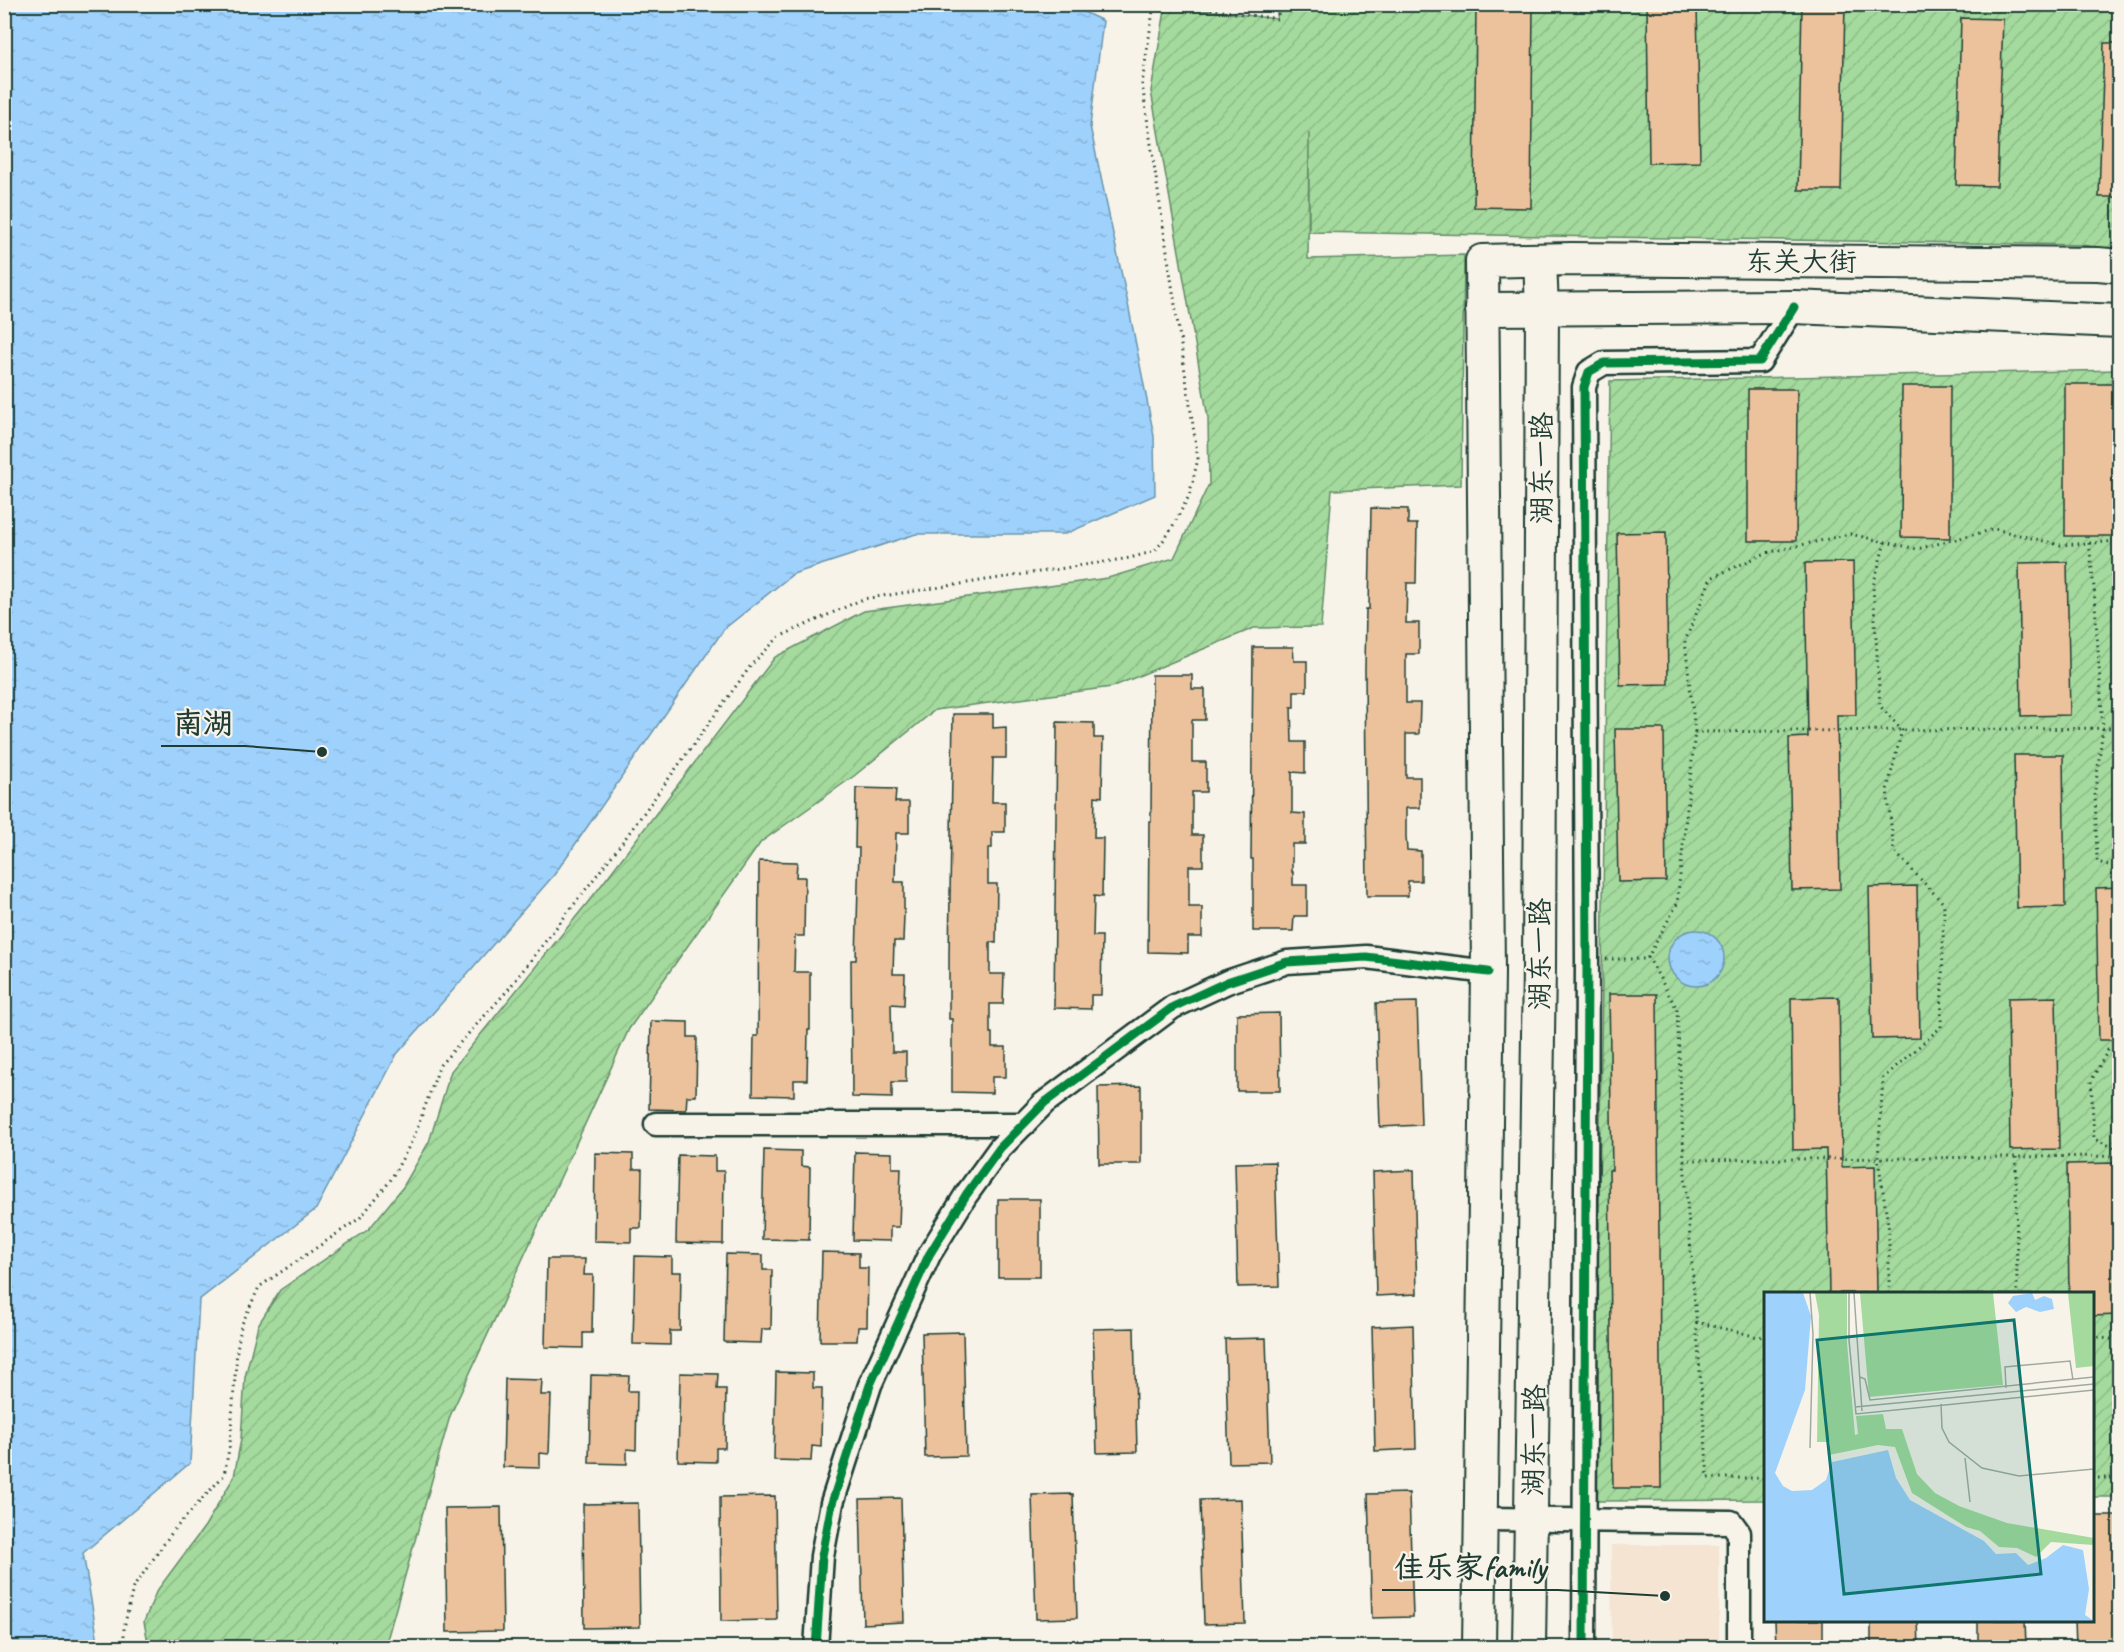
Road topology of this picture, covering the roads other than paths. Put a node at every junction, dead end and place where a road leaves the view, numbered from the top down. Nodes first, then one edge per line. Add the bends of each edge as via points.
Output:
1 (1540, 260) junction
2 (1482, 261) joint
3 (2120, 266) edge
4 (1794, 307) junction
5 (1482, 309) junction
6 (1542, 309) junction
7 (2120, 321) edge
8 (1488, 972) junction
9 (656, 1124) dead end
10 (1024, 1124) junction
11 (1481, 1519) junction
12 (1532, 1521) junction
13 (1585, 1521) junction
14 (816, 1647) edge
15 (1479, 1647) edge
16 (1529, 1647) edge
17 (1584, 1647) edge
18 (1738, 1647) edge

1 - 2 main road, 东关大街
1 - 3 main road, 东关大街
1 - 6 main road, 湖东一路
2 - 5 main road, 湖东一路
4 - 6 main road, 东关大街
4 - 7 main road, 东关大街
4 - 13 street via 1760,362 1604,363 1589,372 1584,387
5 - 6 main road, 东关大街
5 - 8 main road, 湖东一路
6 - 12 main road, 湖东一路 via 1540,955
8 - 10 street via 1366,957 1287,962 1247,975 1173,1007 1044,1103
8 - 11 main road, 湖东一路
9 - 10 street
10 - 14 street via 1000,1148 929,1255 870,1385 832,1503 822,1556
11 - 12 street
11 - 15 main road, 湖东一路
12 - 13 street
12 - 16 main road, 湖东一路
13 - 17 street
13 - 18 street via 1731,1522 1739,1533

